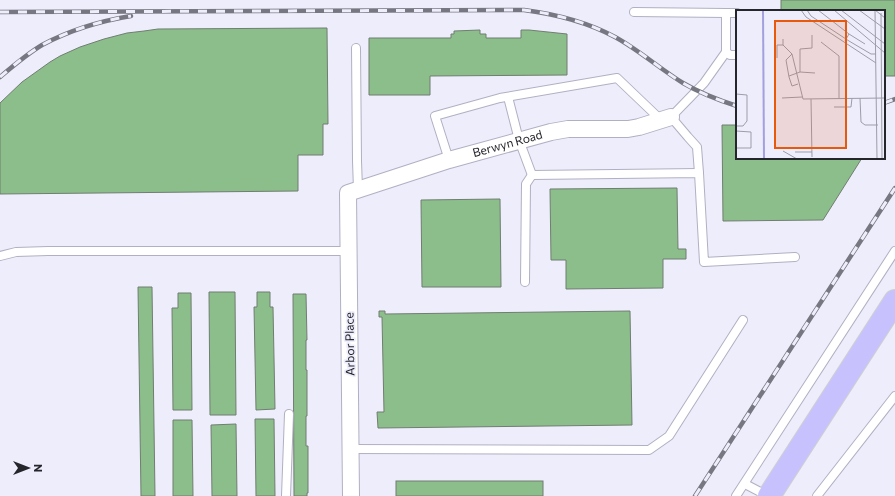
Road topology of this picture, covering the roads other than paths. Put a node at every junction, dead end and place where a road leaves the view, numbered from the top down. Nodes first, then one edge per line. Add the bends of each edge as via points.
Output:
1 (634, 12) dead end
2 (726, 13) junction
3 (736, 13) edge
4 (356, 48) dead end
5 (726, 52) junction
6 (736, 55) edge
7 (508, 97) junction
8 (666, 118) junction
9 (519, 140) junction
10 (449, 160) junction
11 (699, 173) junction
12 (532, 175) junction
13 (353, 191) junction
14 (349, 251) junction
15 (895, 251) edge
16 (0, 256) edge
17 (794, 257) dead end
18 (525, 282) dead end
19 (895, 301) edge
20 (743, 320) dead end
21 (895, 396) edge
22 (289, 414) dead end
23 (350, 449) junction
24 (744, 484) junction
25 (286, 496) edge
26 (351, 496) edge
27 (736, 496) edge
28 (768, 496) edge
29 (817, 496) edge

1 - 2 lane
2 - 3 lane
2 - 5 lane
4 - 13 lane via 357,161
5 - 6 lane
5 - 8 lane via 704,82
7 - 8 lane via 617,78
7 - 9 lane
7 - 10 lane via 435,116
8 - 9 street, Berwyn Road via 628,129 568,129
8 - 11 lane via 698,147
9 - 10 street, Berwyn Road
9 - 12 lane
10 - 13 street, Berwyn Road
11 - 12 lane
11 - 17 lane via 704,262
12 - 18 lane via 526,184
13 - 14 street, Arbor Place
14 - 16 lane via 48,251 16,252
14 - 23 street, Arbor Place
15 - 24 lane
19 - 28 main road
20 - 23 lane via 669,436 649,450
21 - 29 lane
22 - 25 lane
23 - 26 street, Arbor Place
24 - 27 lane
24 - 28 lane

